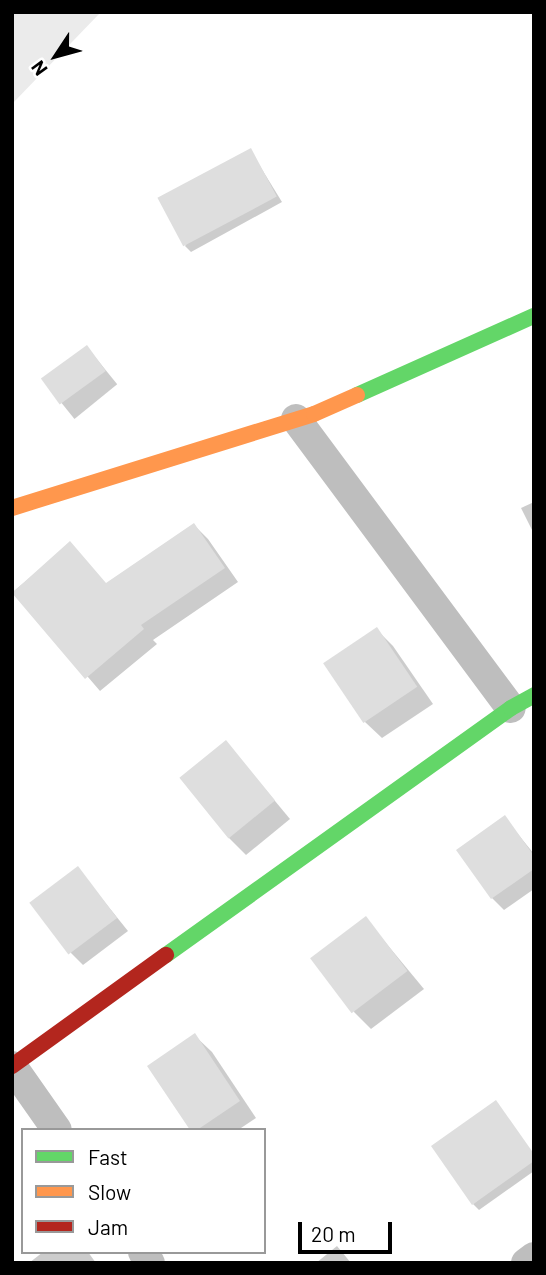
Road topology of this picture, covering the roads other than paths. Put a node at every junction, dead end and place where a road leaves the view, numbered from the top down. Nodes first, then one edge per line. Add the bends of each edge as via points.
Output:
1 (534, 316) edge
2 (296, 419) junction
3 (12, 508) edge
4 (522, 702) edge
5 (12, 1066) edge
6 (56, 1128) edge
7 (534, 1257) edge
8 (526, 1263) edge

1 - 2 street
2 - 3 street
2 - 4 street
4 - 5 street
5 - 6 street
7 - 8 street

